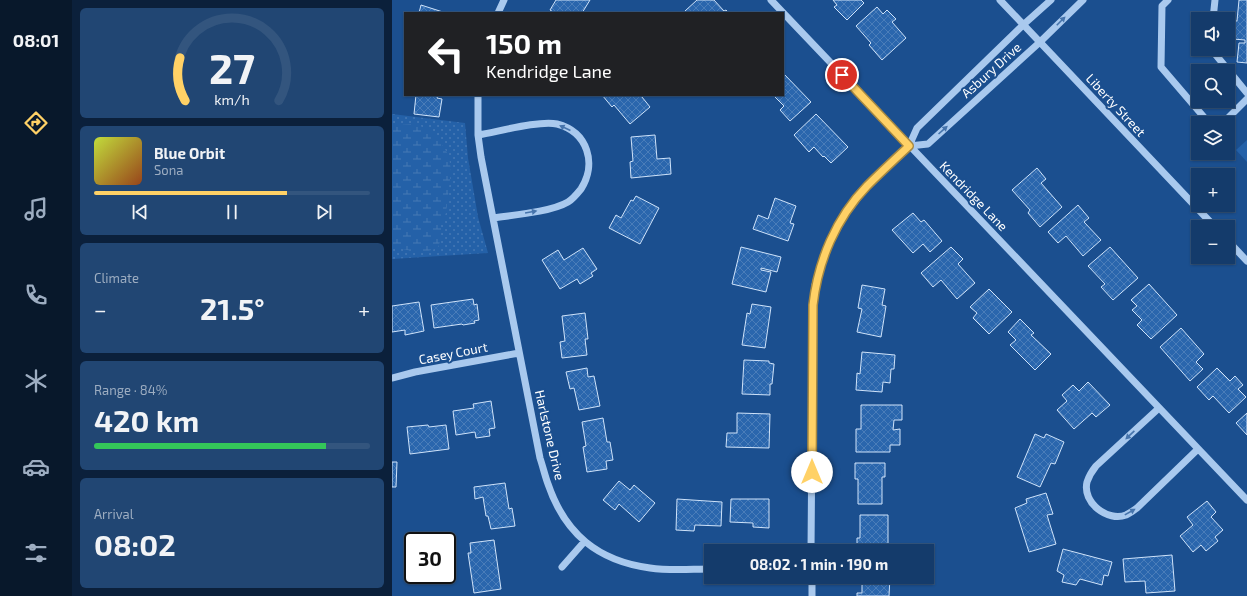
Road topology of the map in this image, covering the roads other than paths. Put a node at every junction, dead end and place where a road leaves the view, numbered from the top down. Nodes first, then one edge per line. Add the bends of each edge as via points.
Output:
1 (504, 0) edge
2 (771, 0) edge
3 (1000, 0) edge
4 (1051, 0) edge
5 (1083, 0) edge
6 (1168, 0) edge
7 (1215, 0) edge
8 (498, 12) edge
9 (782, 12) edge
10 (1214, 12) edge
11 (784, 14) edge
12 (1023, 25) junction
13 (1040, 42) junction
14 (1217, 56) edge
15 (1247, 93) edge
16 (478, 96) edge
17 (1247, 99) edge
18 (1203, 116) edge
19 (1230, 116) edge
20 (478, 135) junction
21 (909, 146) junction
22 (493, 218) junction
23 (1208, 220) edge
24 (1235, 248) edge
25 (1247, 261) edge
26 (519, 353) junction
27 (392, 378) edge
28 (1159, 408) junction
29 (1198, 449) junction
30 (1247, 500) edge
31 (584, 542) junction
32 (812, 544) edge
33 (562, 567) dead end
34 (704, 569) edge
35 (812, 584) edge
36 (812, 596) edge

1 - 8 street
2 - 9 street, Kendridge Lane
3 - 12 street, Liberty Street
4 - 12 street, Asbury Drive
13 -> 5 street, Asbury Drive
6 - 18 street via 1162,6 1161,67
7 - 10 street
11 - 21 street, Kendridge Lane
12 - 13 street, Liberty Street
12 - 21 street, Asbury Drive via 917,128
21 -> 13 street, Asbury Drive via 928,144
13 - 23 street, Liberty Street
14 - 15 street
16 - 20 street, Harlstone Drive
17 - 19 street
20 - 22 street, Harlstone Drive
22 -> 20 street via 556,207 569,202 586,181 590,168 588,153 581,139 557,124 545,123
21 - 28 street, Kendridge Lane
21 - 32 street, Asbury Drive via 866,187 845,215 830,242 815,286 812,328
22 - 26 street, Harlstone Drive
24 - 25 street
26 - 27 street, Casey Court
26 - 31 street, Harlstone Drive via 540,458 548,485 568,524
28 - 29 street, Kendridge Lane
28 -> 29 street via 1091,473 1087,484 1088,496 1094,506 1114,517 1126,515 1137,508
29 - 30 street, Kendridge Lane
31 - 33 street
31 - 34 street, Harlstone Drive via 600,553 644,567
35 - 36 street

